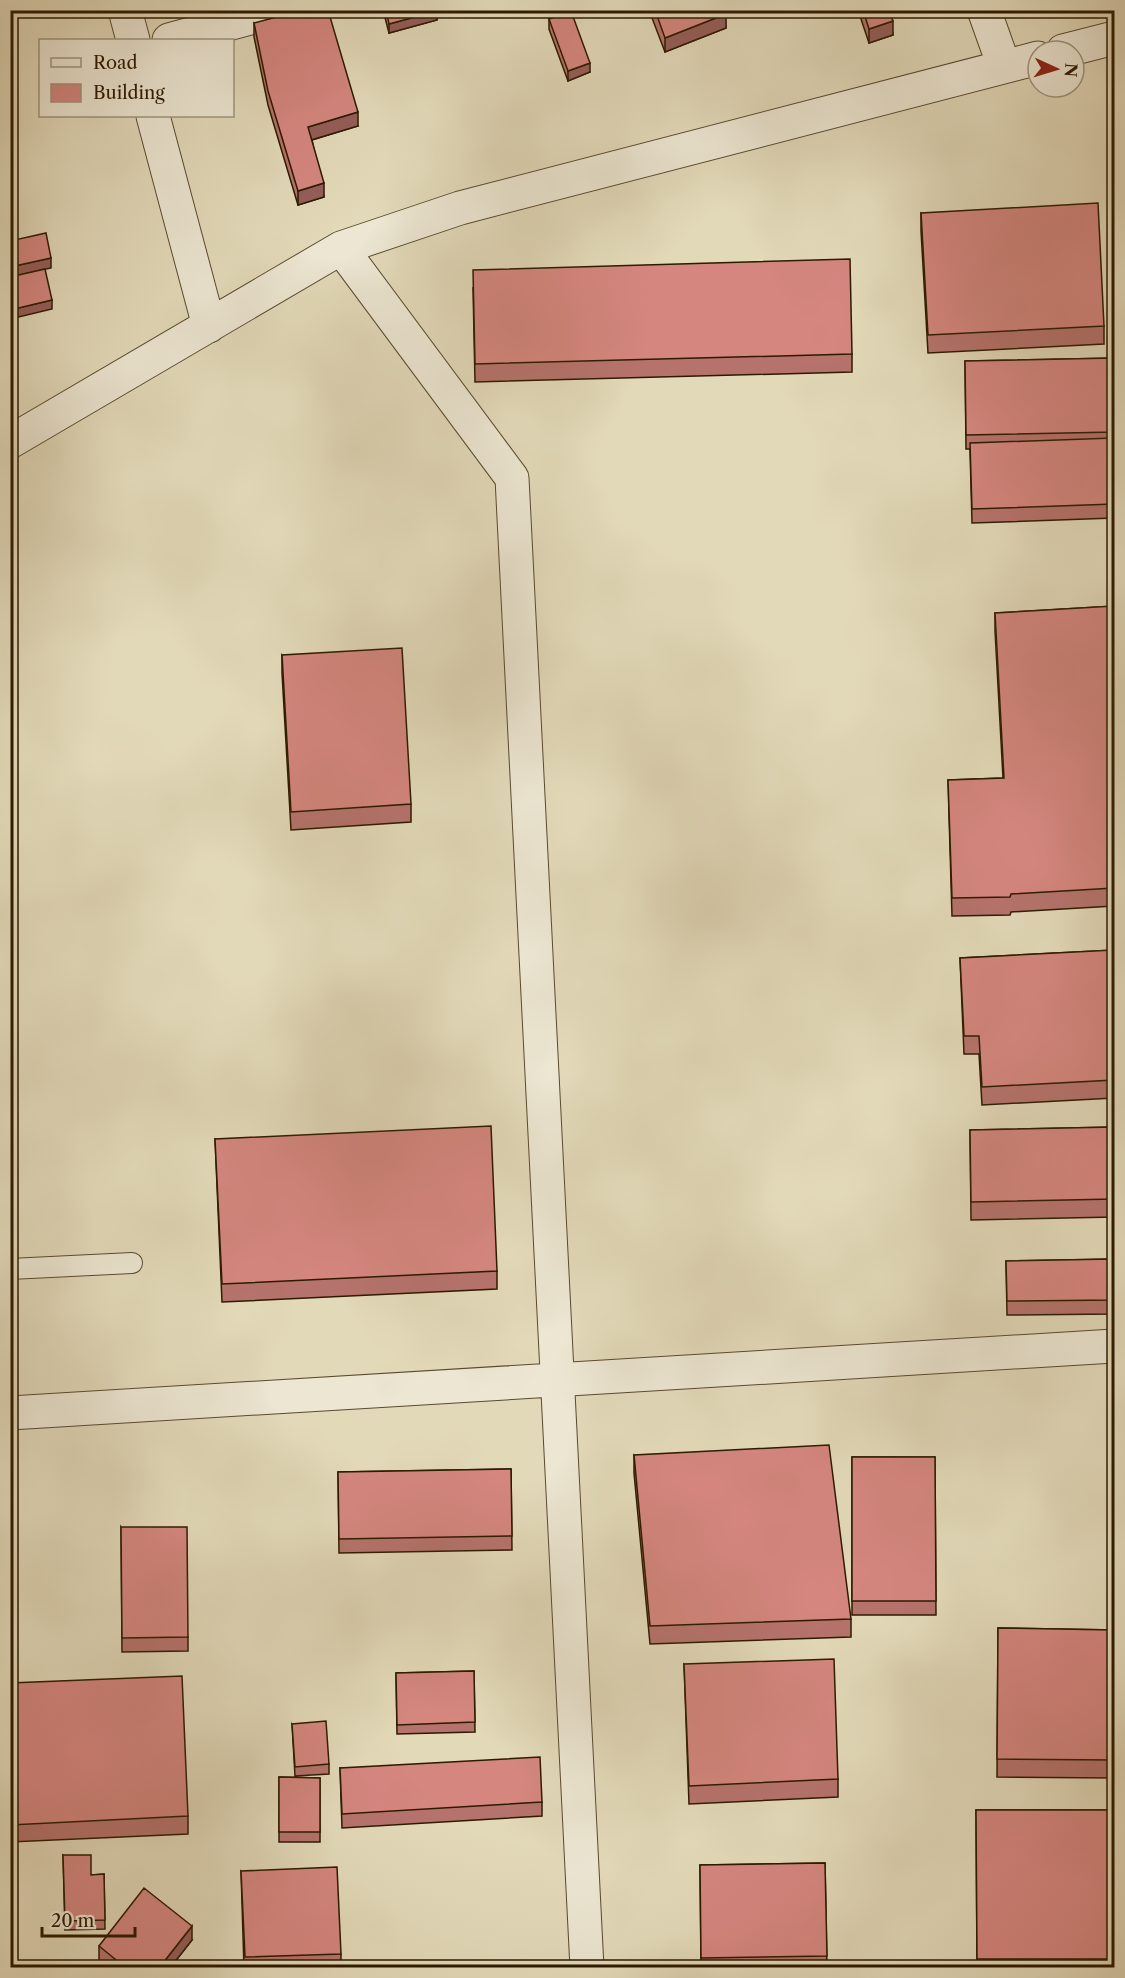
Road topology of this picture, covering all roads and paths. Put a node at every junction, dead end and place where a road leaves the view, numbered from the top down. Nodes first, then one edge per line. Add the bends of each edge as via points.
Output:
1 (125, 10) edge
2 (279, 10) edge
3 (984, 10) edge
4 (1114, 38) edge
5 (133, 39) edge
6 (173, 39) edge
7 (1086, 45) edge
8 (1026, 61) edge
9 (1004, 66) junction
10 (153, 117) edge
11 (341, 248) junction
12 (209, 326) junction
13 (10, 442) edge
14 (132, 1263) dead end
15 (10, 1269) edge
16 (1114, 1346) edge
17 (557, 1380) junction
18 (10, 1413) edge
19 (587, 1968) edge

1 - 5 street
2 - 6 street
3 - 9 street
4 - 7 street
8 - 9 street
9 - 11 street via 460,208
10 - 12 street
11 - 12 street
11 - 17 street via 512,478
12 - 13 street
14 - 15 lane
16 - 17 street
17 - 18 street
17 - 19 street

